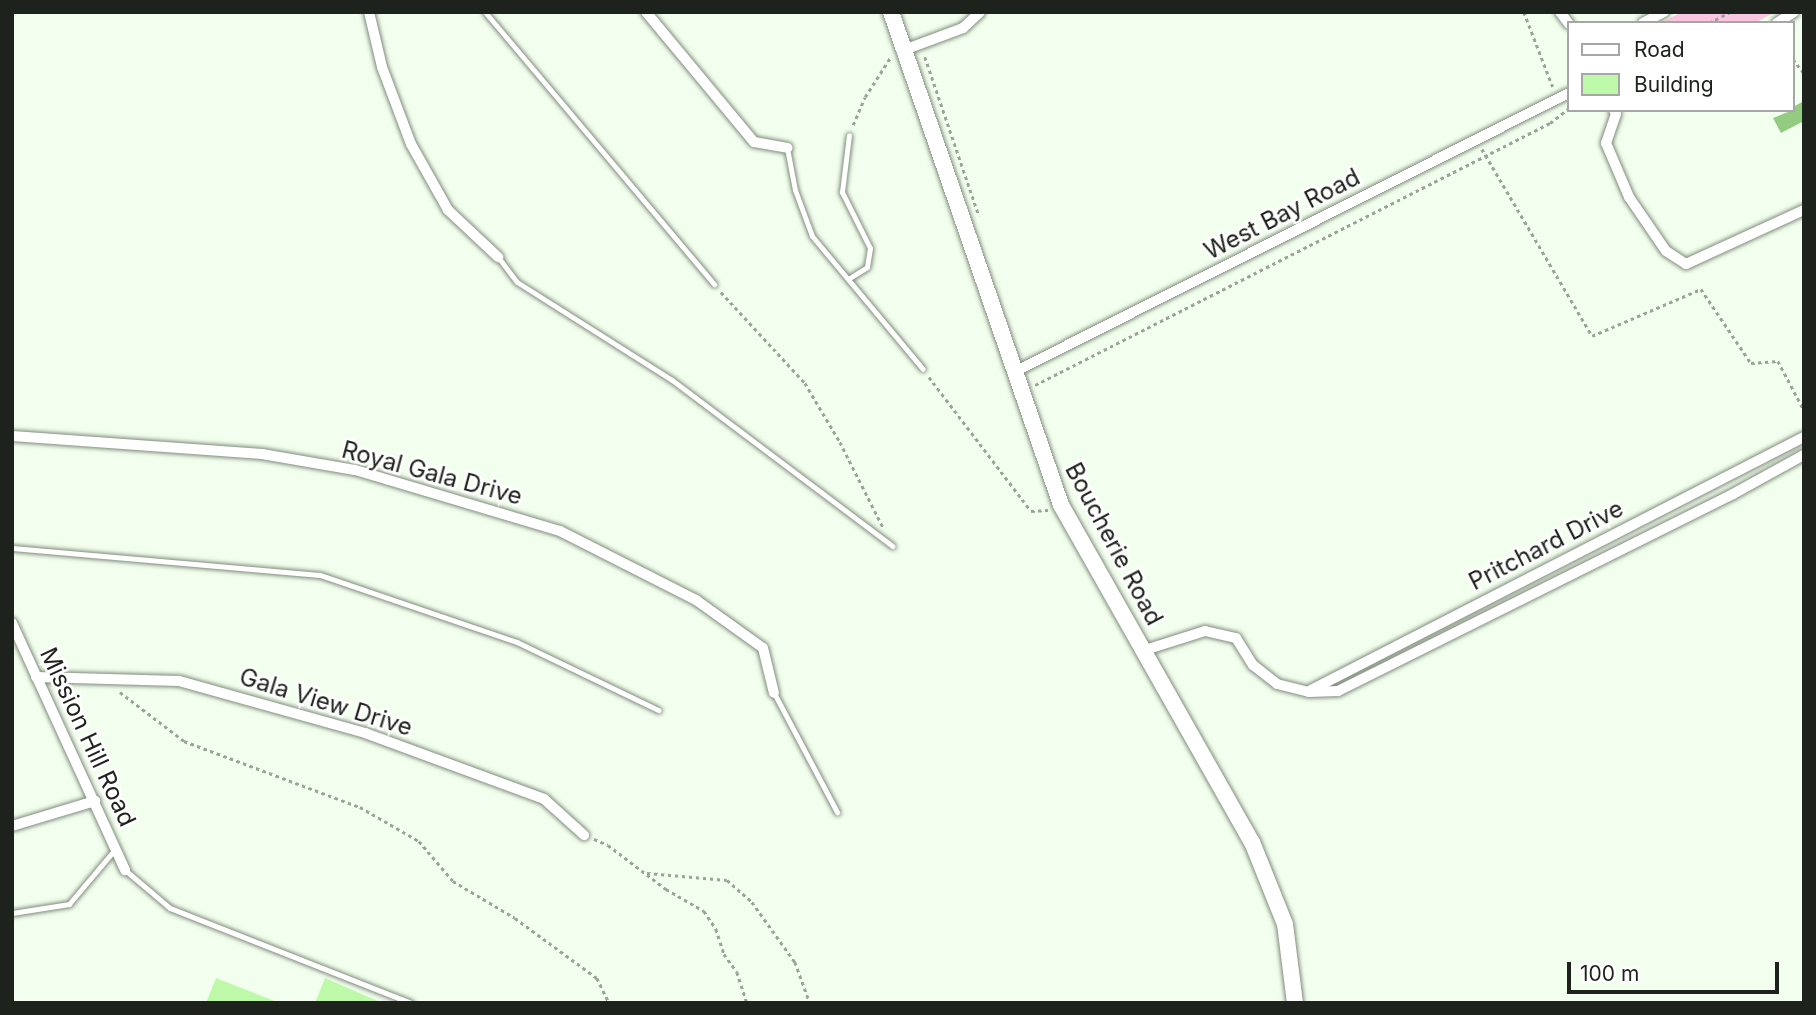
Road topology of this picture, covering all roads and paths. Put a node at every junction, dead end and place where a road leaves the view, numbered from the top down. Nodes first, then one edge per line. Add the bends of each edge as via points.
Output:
1 (369, 12) edge
2 (485, 12) edge
3 (646, 12) edge
4 (891, 12) edge
5 (980, 12) edge
6 (1524, 12) edge
7 (1664, 12) edge
8 (1730, 12) edge
9 (1647, 21) edge
10 (1713, 21) edge
11 (904, 50) junction
12 (1568, 94) edge
13 (1557, 99) junction
14 (1568, 109) edge
15 (1618, 112) edge
16 (849, 135) joint
17 (1476, 140) junction
18 (787, 148) joint
19 (1486, 156) junction
20 (1804, 210) edge
21 (498, 257) joint
22 (848, 279) junction
23 (714, 284) joint
24 (923, 369) joint
25 (1014, 373) junction
26 (1020, 393) junction
27 (1804, 410) edge
28 (12, 436) edge
29 (1804, 438) edge
30 (1804, 455) edge
31 (1061, 505) junction
32 (892, 546) joint
33 (12, 548) edge
34 (12, 623) edge
35 (1145, 650) junction
36 (36, 677) junction
37 (104, 679) junction
38 (1309, 692) junction
39 (774, 693) joint
40 (658, 710) dead end
41 (95, 801) junction
42 (837, 812) dead end
43 (12, 826) edge
44 (584, 835) joint
45 (116, 848) junction
46 (125, 870) joint
47 (647, 873) junction
48 (12, 913) edge
49 (411, 1003) edge
50 (609, 1003) edge
51 (747, 1003) edge
52 (810, 1003) edge
53 (1295, 1003) edge

1 - 21 street via 382,67 411,144 448,210
2 - 23 lane
3 - 18 street via 754,142
4 - 11 main road, Boucherie Road
5 - 11 street via 963,27
6 - 13 path
7 - 9 street
8 - 10 path
11 - 16 path via 887,60
11 - 25 main road, Boucherie Road
12 - 13 street, West Bay Road
13 - 17 street, West Bay Road
14 - 19 path
15 - 20 street via 1606,143 1629,197 1666,251 1686,264
16 - 22 lane via 842,192 870,248 867,267
17 - 19 path
17 - 25 street, West Bay Road
18 - 22 lane via 795,190 812,236
19 - 26 path
19 - 27 path via 1592,336 1701,289 1751,363 1778,361
21 - 32 lane via 517,282 672,380
22 - 24 lane
23 - 32 path via 804,383 840,442
24 - 31 path via 1031,511 1045,512
25 - 26 main road, Boucherie Road
26 - 31 main road, Boucherie Road
28 - 39 street, Royal Gala Drive via 289,459 355,470 560,531 696,600 764,648
29 - 38 street, Pritchard Drive
30 - 38 street, Pritchard Drive via 1338,691
31 - 35 main road, Boucherie Road
33 - 40 lane via 320,575 517,642
34 - 36 street, Mission Hill Road
35 - 38 street, Pritchard Drive via 1205,631 1236,638 1253,665 1277,684
35 - 53 main road, Boucherie Road via 1252,842 1285,924
36 - 37 street, Gala View Drive
36 - 41 street, Mission Hill Road
37 - 44 street, Gala View Drive via 179,681 365,733 544,799
37 - 50 path via 184,741 360,807 419,841 453,881 515,918 597,978
39 - 42 lane
41 - 43 street
41 - 45 street, Mission Hill Road
44 - 47 path via 608,845
45 - 46 street, Mission Hill Road
45 - 48 lane via 69,904
46 - 49 lane via 170,908
47 - 51 path via 704,911 737,972
47 - 52 path via 727,880 752,902 795,962

